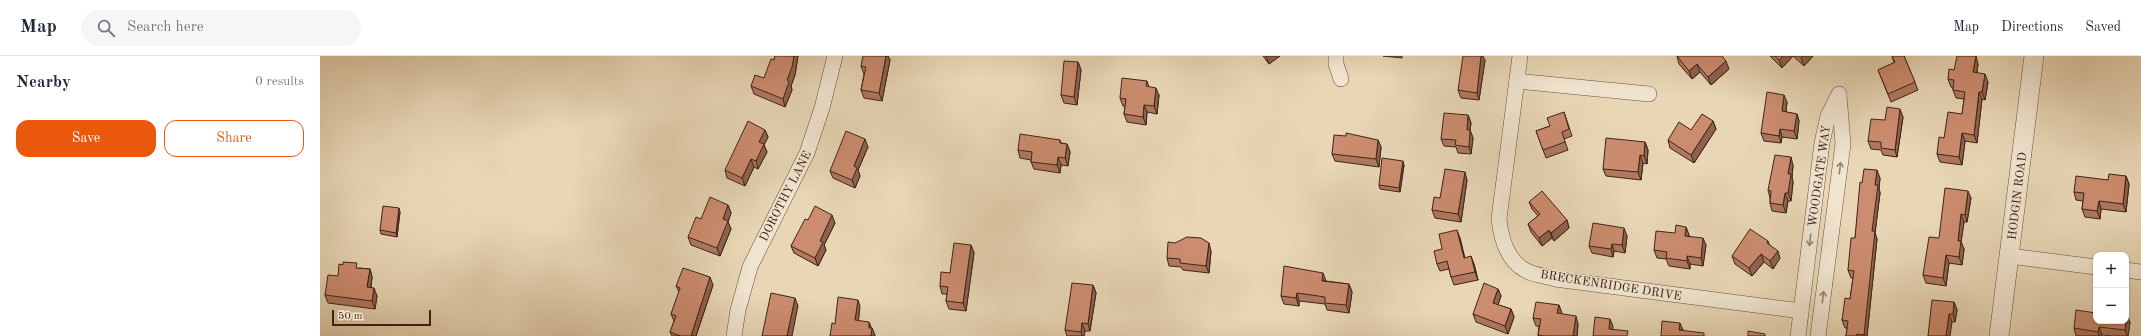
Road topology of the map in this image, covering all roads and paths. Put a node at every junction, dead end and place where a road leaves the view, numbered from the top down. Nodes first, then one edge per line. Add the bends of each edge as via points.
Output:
1 (835, 56) edge
2 (1336, 56) edge
3 (1520, 56) edge
4 (2034, 56) edge
5 (1341, 79) dead end
6 (1517, 81) junction
7 (1648, 94) dead end
8 (2010, 256) junction
9 (2093, 267) edge
10 (2129, 270) edge
11 (2141, 272) edge
12 (1801, 311) junction
13 (734, 336) edge
14 (1798, 336) edge
15 (1818, 336) edge
16 (1999, 336) edge

1 - 13 street, DOROTHY LANE via 808,153 750,267
2 - 5 street
3 - 6 street, BRECKENRIDGE DRIVE
4 - 8 street, HODGIN ROAD
6 - 7 street
6 - 12 street, BRECKENRIDGE DRIVE via 1499,219 1503,243 1515,262 1525,271 1562,280
8 - 9 street
8 - 16 street, HODGIN ROAD
10 - 11 street
12 - 14 street, WOODGATE WAY
15 -> 12 street, WOODGATE WAY via 1843,144 1839,94 1828,116 1822,143

